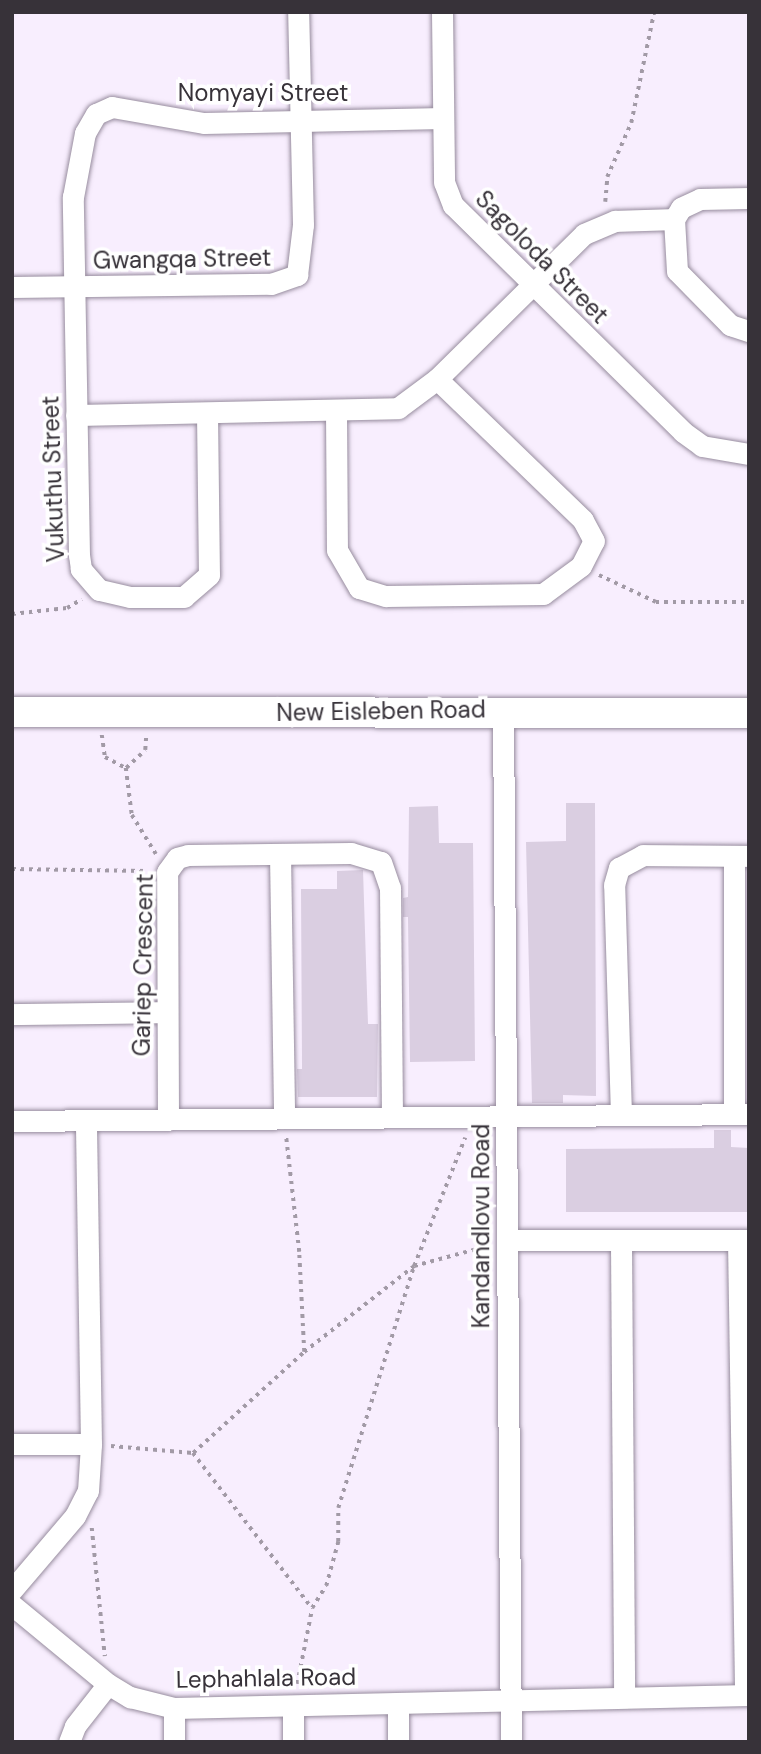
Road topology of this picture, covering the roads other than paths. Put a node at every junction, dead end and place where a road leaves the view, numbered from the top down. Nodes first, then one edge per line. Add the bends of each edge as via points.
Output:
1 (298, 12) edge
2 (442, 12) edge
3 (443, 118) junction
4 (302, 121) junction
5 (749, 198) edge
6 (674, 219) junction
7 (531, 285) junction
8 (12, 287) edge
9 (74, 287) junction
10 (749, 331) edge
11 (437, 379) junction
12 (336, 411) junction
13 (207, 413) junction
14 (76, 415) junction
15 (749, 454) edge
16 (503, 709) junction
17 (12, 712) edge
18 (749, 713) edge
19 (280, 855) junction
20 (741, 856) edge
21 (167, 1012) junction
22 (12, 1014) edge
23 (741, 1114) edge
24 (506, 1115) junction
25 (621, 1115) junction
26 (392, 1117) junction
27 (284, 1118) junction
28 (168, 1120) junction
29 (12, 1121) edge
30 (86, 1121) junction
31 (507, 1240) junction
32 (743, 1240) edge
33 (621, 1242) junction
34 (12, 1444) edge
35 (91, 1444) junction
36 (12, 1591) edge
37 (12, 1605) edge
38 (108, 1684) junction
39 (624, 1695) junction
40 (747, 1695) edge
41 (511, 1698) junction
42 (398, 1703) junction
43 (293, 1706) junction
44 (174, 1708) junction
45 (69, 1742) edge
46 (174, 1742) edge
47 (293, 1742) edge
48 (398, 1742) edge
49 (511, 1742) edge

1 - 4 street, Gwangqa Street
2 - 3 street, Sagoloda Street
3 - 4 street, Nomyayi Street
3 - 7 street, Sagoloda Street via 444,182 453,205
4 - 9 street, Gwangqa Street via 303,253 301,267 289,280
4 - 9 street, Nomyayi Street via 187,123 112,107 96,114 85,133 73,197
5 - 6 street via 700,199 681,208
6 - 7 street via 615,221 584,234
6 - 10 street via 677,271 730,325
7 - 11 street
7 - 15 street, Sagoloda Street via 683,432 702,446
8 - 9 street, Gwangqa Street
9 - 14 street, Vukuthu Street
11 - 12 street via 398,408
11 - 12 street via 583,520 594,541 581,566 543,594 386,596 359,588 337,550
12 - 13 street
13 - 14 street
13 - 14 street, Vukuthu Street via 209,575 184,597 121,596 99,590 81,569
16 - 17 main road, New Eisleben Road
16 - 18 main road, New Eisleben Road
16 - 24 street, Kandandlovu Road
19 - 21 street, Gariep Crescent via 177,858 167,872
19 - 26 street, Gariep Crescent via 368,856 381,862 388,875
19 - 27 street
20 - 23 street
20 - 25 street via 643,855 625,862 616,875
21 - 22 street
21 - 28 street, Gariep Crescent
23 - 25 street
24 - 25 street
24 - 26 street
24 - 31 street, Kandandlovu Road
26 - 27 street
27 - 28 street
28 - 30 street
29 - 30 street
30 - 35 street
31 - 33 street
31 - 41 street, Kandandlovu Road
32 - 33 street
32 - 40 street
33 - 39 street
34 - 35 street
35 - 36 street via 88,1491 75,1516
37 - 38 street, Lephahlala Road
38 - 44 street, Lephahlala Road via 130,1697
38 - 45 street via 75,1726
39 - 40 street, Lephahlala Road
39 - 41 street, Lephahlala Road
41 - 42 street, Lephahlala Road
41 - 49 street, Kandandlovu Road
42 - 43 street, Lephahlala Road
42 - 48 street
43 - 44 street, Lephahlala Road
43 - 47 street
44 - 46 street

